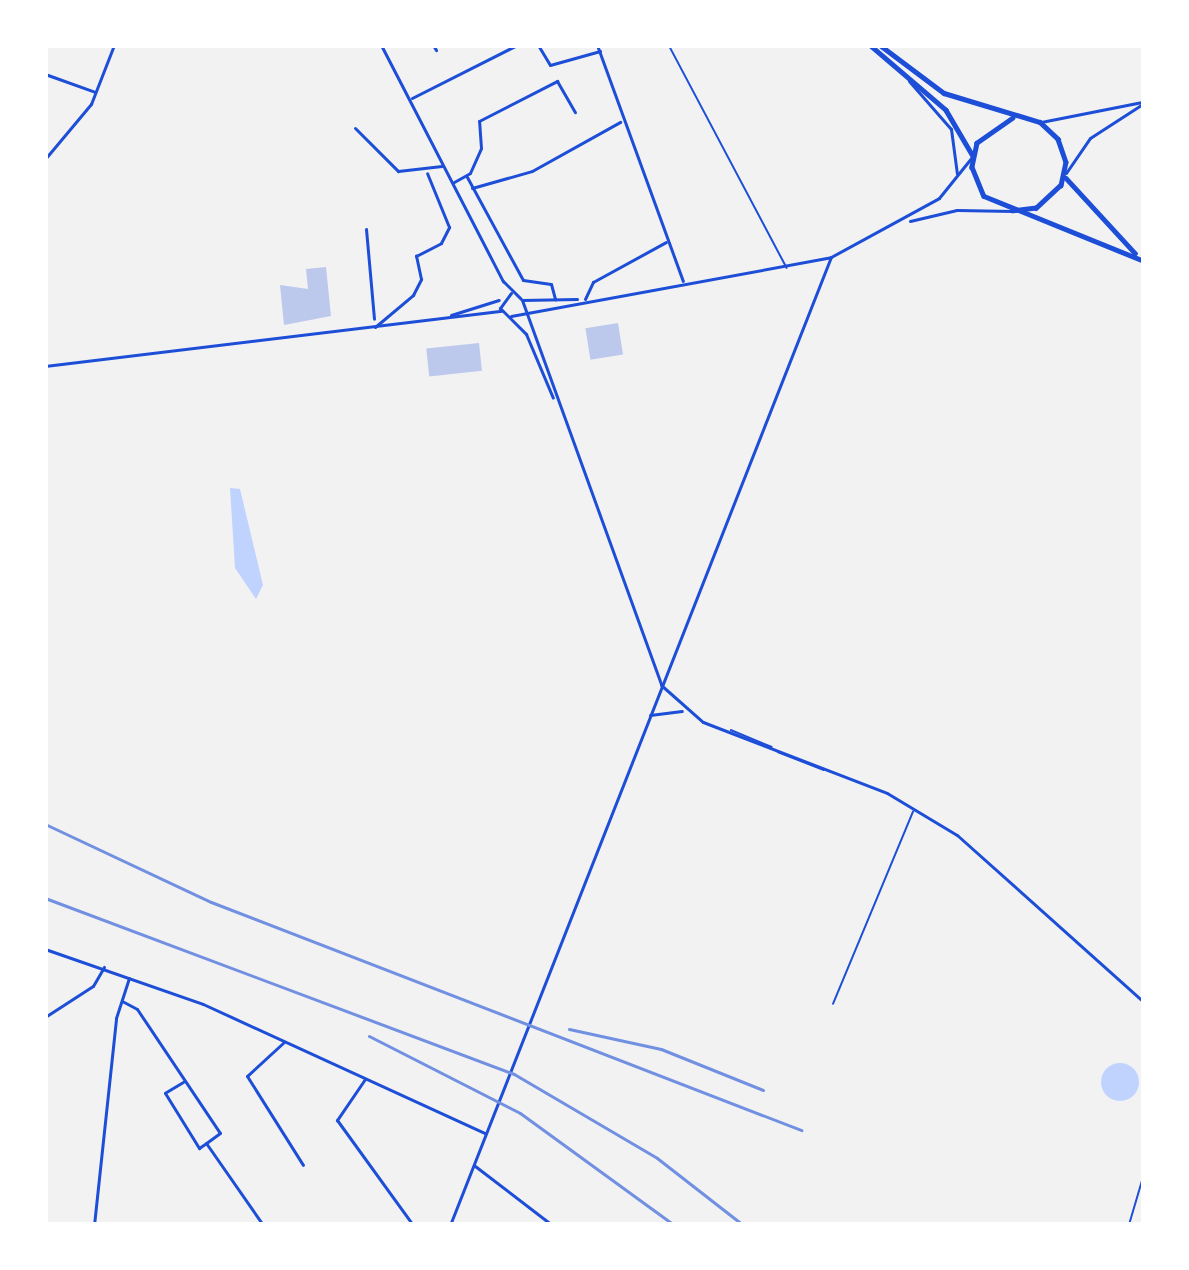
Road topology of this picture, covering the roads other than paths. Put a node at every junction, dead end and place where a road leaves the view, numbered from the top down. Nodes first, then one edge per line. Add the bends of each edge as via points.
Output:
1 (113, 45) edge
2 (380, 45) edge
3 (517, 45) edge
4 (538, 45) edge
5 (669, 45) edge
6 (870, 45) edge
7 (880, 45) edge
8 (599, 48) edge
9 (891, 63) junction
10 (550, 65) junction
11 (45, 74) edge
12 (557, 81) junction
13 (96, 93) junction
14 (409, 100) junction
15 (1144, 102) edge
16 (575, 112) dead end
17 (1020, 117) junction
18 (622, 121) junction
19 (1040, 122) junction
20 (355, 128) dead end
21 (973, 155) junction
22 (45, 159) edge
23 (443, 165) junction
24 (428, 173) junction
25 (1065, 174) junction
26 (466, 176) junction
27 (956, 180) junction
28 (453, 183) junction
29 (472, 188) junction
30 (477, 198) junction
31 (464, 205) junction
32 (1013, 211) junction
33 (902, 223) junction
34 (366, 230) dead end
35 (667, 241) junction
36 (831, 257) junction
37 (1144, 261) edge
38 (513, 263) junction
39 (788, 268) junction
40 (498, 271) junction
41 (503, 281) junction
42 (684, 283) junction
43 (514, 293) junction
44 (503, 297) junction
45 (555, 299) junction
46 (585, 299) junction
47 (522, 300) junction
48 (522, 309) junction
49 (502, 311) junction
50 (512, 316) junction
51 (443, 318) junction
52 (375, 319) junction
53 (375, 327) junction
54 (45, 366) edge
55 (556, 405) junction
56 (661, 685) junction
57 (687, 712) junction
58 (649, 716) junction
59 (915, 808) junction
60 (45, 949) edge
61 (104, 967) junction
62 (129, 977) junction
63 (122, 1001) junction
64 (1144, 1002) edge
65 (833, 1004) dead end
66 (45, 1017) edge
67 (285, 1041) junction
68 (366, 1077) junction
69 (186, 1080) junction
70 (486, 1134) junction
71 (206, 1143) junction
72 (303, 1165) dead end
73 (473, 1165) junction
74 (1144, 1174) edge
75 (94, 1225) edge
76 (263, 1225) edge
77 (412, 1225) edge
78 (450, 1225) edge
79 (552, 1225) edge
80 (1129, 1225) edge

1 - 13 street
2 - 14 street
3 - 14 street
4 - 10 street
5 - 39 lane
6 - 9 highway
7 - 17 highway via 944,93
8 - 10 street
8 - 18 street
9 - 21 highway via 946,110
9 - 27 street via 950,129 960,153
10 - 12 street
11 - 13 street
12 - 16 street
12 - 26 street via 478,122 481,148
13 - 22 street
14 - 23 street
15 - 19 street
15 - 25 street via 1090,138
17 - 19 highway
17 - 21 highway via 994,124
18 - 29 street via 532,171
18 - 35 street
19 - 25 highway via 1064,150
20 - 24 street via 398,172
21 - 27 street
21 - 32 highway via 978,188
23 - 24 street
23 - 28 street
24 - 52 street via 449,227 441,243 416,256 421,279 409,300
25 - 32 highway via 1046,203
25 - 37 highway via 1086,208
26 - 28 street
26 - 29 street
27 - 33 street
28 - 31 street
29 - 30 street
30 - 31 street
30 - 38 street
31 - 40 street
32 - 33 street via 957,210
32 - 37 highway
33 - 36 street
34 - 52 street via 368,316
35 - 42 street
35 - 46 street via 593,282
36 - 39 street
36 - 56 street
38 - 40 street
38 - 45 street via 527,284 551,284
39 - 42 street
40 - 41 street
41 - 43 street
41 - 44 street
42 - 46 street
43 - 44 street
43 - 47 street
44 - 49 street
44 - 51 street
45 - 46 street
45 - 47 street
46 - 48 street
47 - 48 street
48 - 50 street
48 - 55 street
49 - 50 street
49 - 51 street
50 - 55 street
51 - 53 street
52 - 53 street
53 - 54 street
55 - 56 street
56 - 57 street
56 - 58 street
57 - 58 street
57 - 59 street
58 - 70 street
59 - 64 street via 974,849
59 - 65 lane
60 - 61 street
61 - 62 street
61 - 66 street via 94,986
62 - 63 street
62 - 67 street
63 - 69 street via 137,1009
63 - 75 street
67 - 68 street
67 - 72 street via 247,1076
68 - 70 street
68 - 77 street via 337,1120
69 - 71 street via 220,1133
69 - 71 street via 165,1093 199,1148
70 - 73 street
71 - 76 street
73 - 78 street
73 - 79 street
74 - 80 lane

